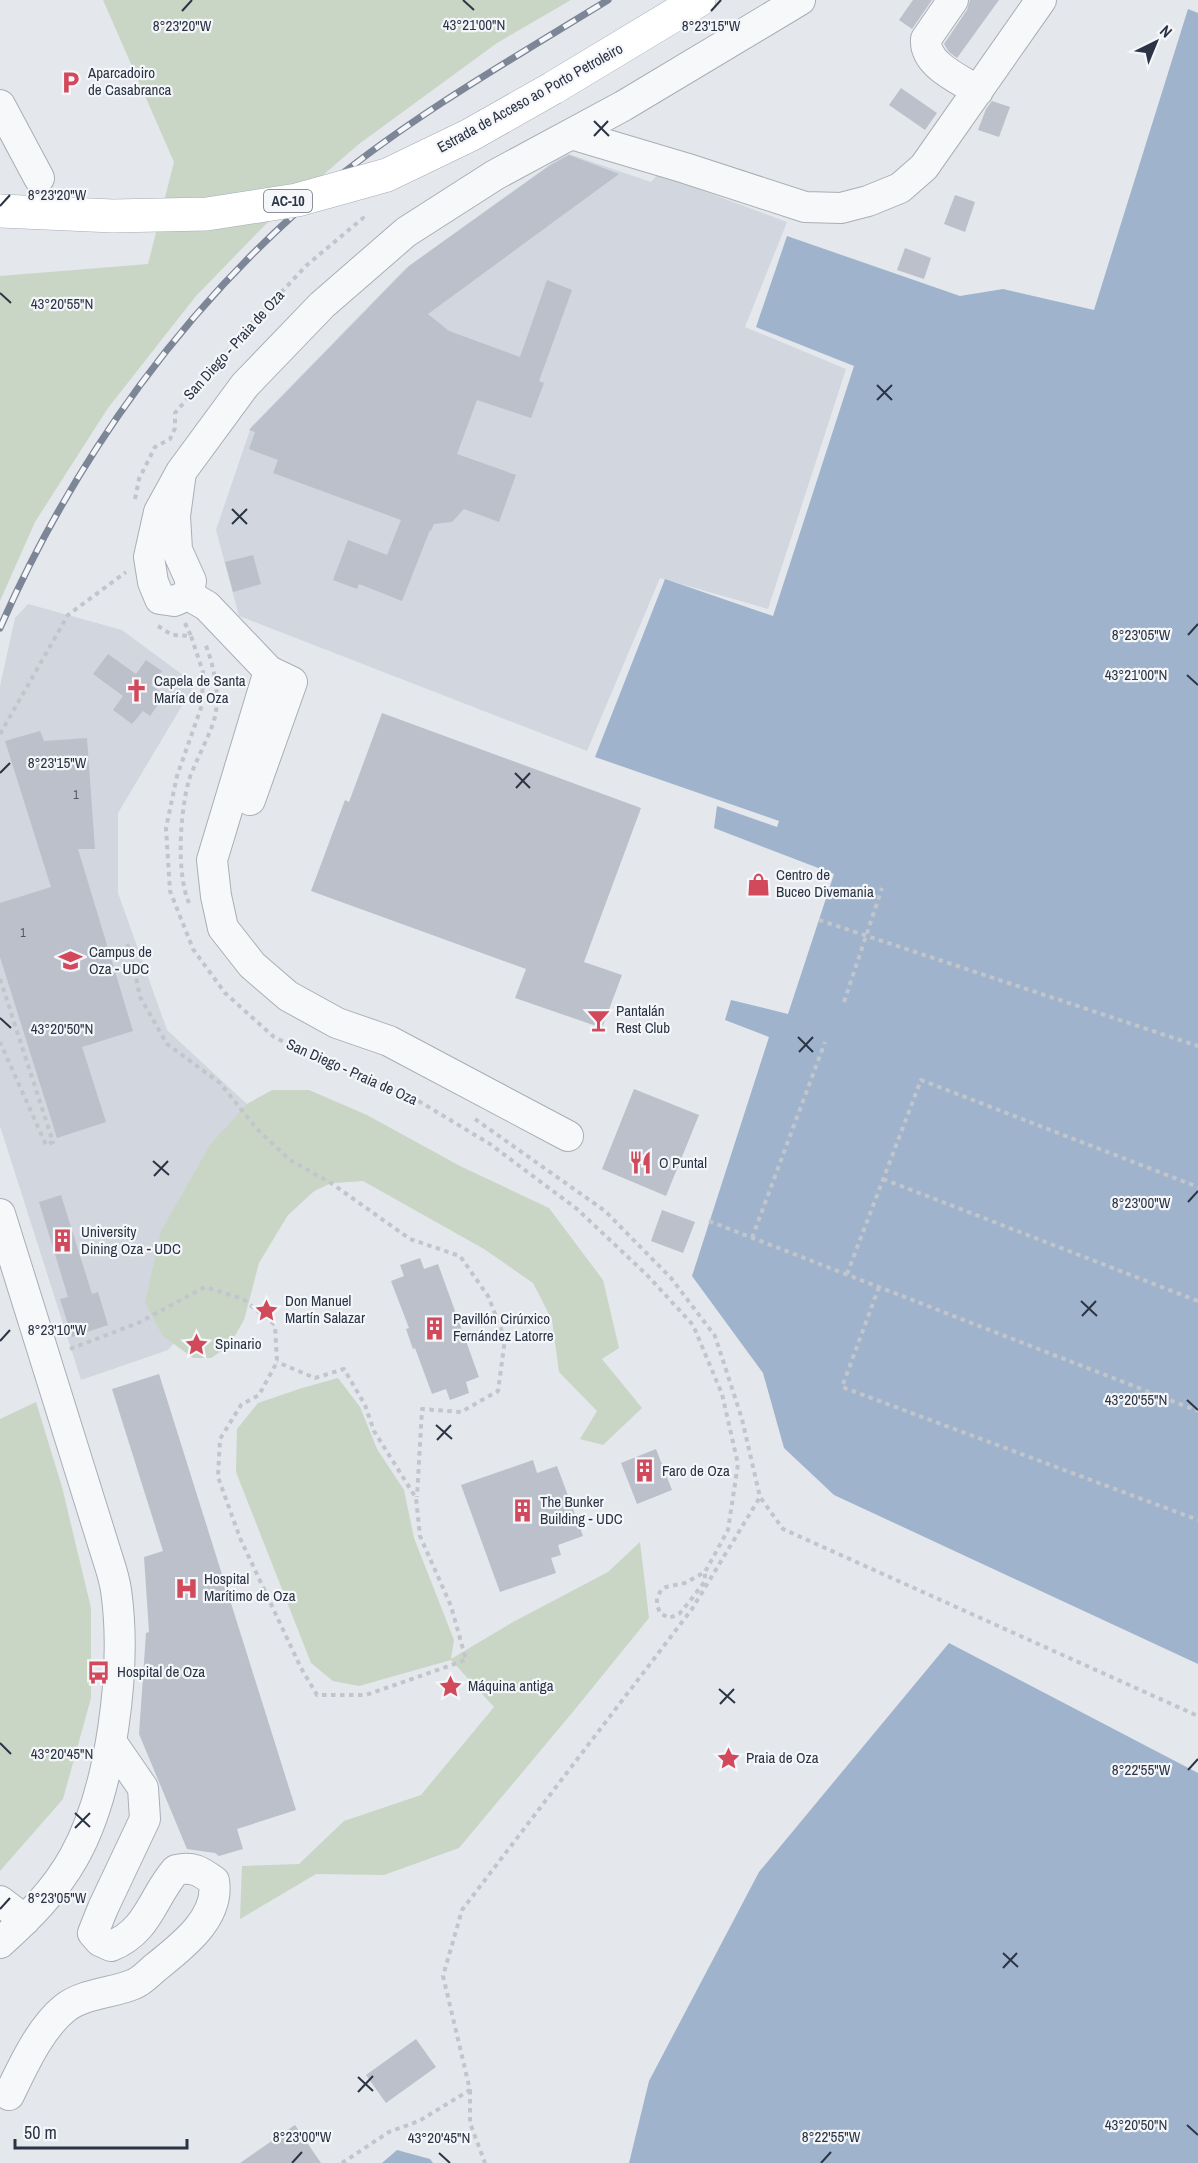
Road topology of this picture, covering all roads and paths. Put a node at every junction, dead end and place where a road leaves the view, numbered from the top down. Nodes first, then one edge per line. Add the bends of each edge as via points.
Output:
1 (699, 0) edge
2 (800, 0) edge
3 (953, 0) edge
4 (1041, 0) edge
5 (978, 91) junction
6 (0, 105) edge
7 (623, 106) junction
8 (571, 134) junction
9 (685, 168) junction
10 (39, 178) dead end
11 (0, 211) edge
12 (367, 220) dead end
13 (181, 472) junction
14 (135, 501) dead end
15 (136, 560) junction
16 (124, 574) junction
17 (124, 584) dead end
18 (197, 600) junction
19 (152, 621) dead end
20 (0, 734) edge
21 (882, 888) dead end
22 (204, 904) junction
23 (819, 920) dead end
24 (866, 935) junction
25 (127, 944) dead end
26 (0, 979) edge
27 (844, 1002) dead end
28 (0, 1042) edge
29 (825, 1042) dead end
30 (1198, 1046) edge
31 (467, 1114) dead end
32 (568, 1136) dead end
33 (883, 1179) junction
34 (1198, 1187) edge
35 (709, 1221) dead end
36 (2, 1226) edge
37 (752, 1238) junction
38 (847, 1274) junction
39 (879, 1287) junction
40 (1198, 1301) edge
41 (63, 1352) dead end
42 (277, 1362) junction
43 (1198, 1411) edge
44 (760, 1497) junction
45 (417, 1498) junction
46 (1198, 1520) edge
47 (705, 1572) junction
48 (706, 1582) junction
49 (1198, 1716) edge
50 (112, 1743) junction
51 (0, 1901) edge
52 (25, 1920) junction
53 (0, 1943) edge
54 (470, 2090) junction
55 (9, 2095) dead end
56 (342, 2163) edge
57 (485, 2163) edge

1 - 11 main road, Estrada de Acceso ao Porto Petroleiro / AC-10, bridge via 470,135 387,175 297,200 195,214 113,216
2 - 7 street
3 - 5 street via 926,39 925,47 934,62
4 - 5 street
5 - 9 street via 924,166 900,188 868,201 841,208 805,207
6 - 10 street
7 - 8 street
7 - 9 street via 643,141
8 - 9 street
8 - 13 street via 495,175 406,232 330,297 245,385
12 - 14 path, San Diego - Praia de Oza via 363,218 307,266 175,413 175,428 170,439 155,447 139,479
13 - 15 street
13 - 18 street via 175,516 177,550
15 - 16 path
15 - 16 path
15 - 18 street via 160,598 174,602
16 - 17 path
16 - 20 path via 68,615
18 - 22 path via 200,630 214,666 216,712 189,781 180,836 184,892
18 - 22 street via 269,671 212,860
19 - 47 path, San Diego - Praia de Oza via 172,635 191,636 203,672 202,705 177,776 166,828 170,891 193,950 225,993 274,1037 340,1069 412,1097 490,1144 568,1202 647,1275 693,1325 722,1394 738,1464 728,1530
21 - 24 path
22 - 32 street via 252,964 288,996 337,1023 389,1041
23 - 24 path
24 - 27 path
24 - 30 path
25 - 45 path via 140,997 167,1044 220,1083 257,1129 290,1160 331,1183 410,1239 460,1256 488,1296 505,1339 498,1391 461,1412 422,1409
26 - 28 path via 53,1142 46,1145
29 - 37 path
31 - 44 path via 605,1211 671,1278 715,1336 742,1419
33 - 34 path via 921,1080
33 - 38 path
33 - 40 path
35 - 37 path
36 - 50 street via 116,1589 118,1669
37 - 38 path
38 - 39 path
39 - 43 path
39 - 46 path via 842,1387
41 - 42 path via 138,1323 205,1287 243,1299 274,1325
42 - 45 path via 315,1378 344,1369 365,1405 374,1431
42 - 45 path via 259,1395 241,1405 220,1439 218,1478 240,1539 316,1695 366,1695 466,1660 451,1606 420,1536
44 - 48 path
44 - 49 path via 783,1529
47 - 48 path, San Diego - Praia de Oza
47 - 48 path via 661,1590 657,1598 660,1613 669,1617 679,1614
48 - 54 path via 692,1609 462,1910 443,1976
50 - 52 street via 90,1822 75,1856 54,1888
50 - 55 street via 143,1788 145,1820 93,1933 111,1946 125,1940 140,1926 176,1870 189,1867 201,1872 214,1881 216,1893 206,1918 179,1948 136,1984 66,2007 38,2038
51 - 52 street
52 - 53 street
54 - 56 path via 419,2121 389,2132
54 - 57 path via 470,2123

